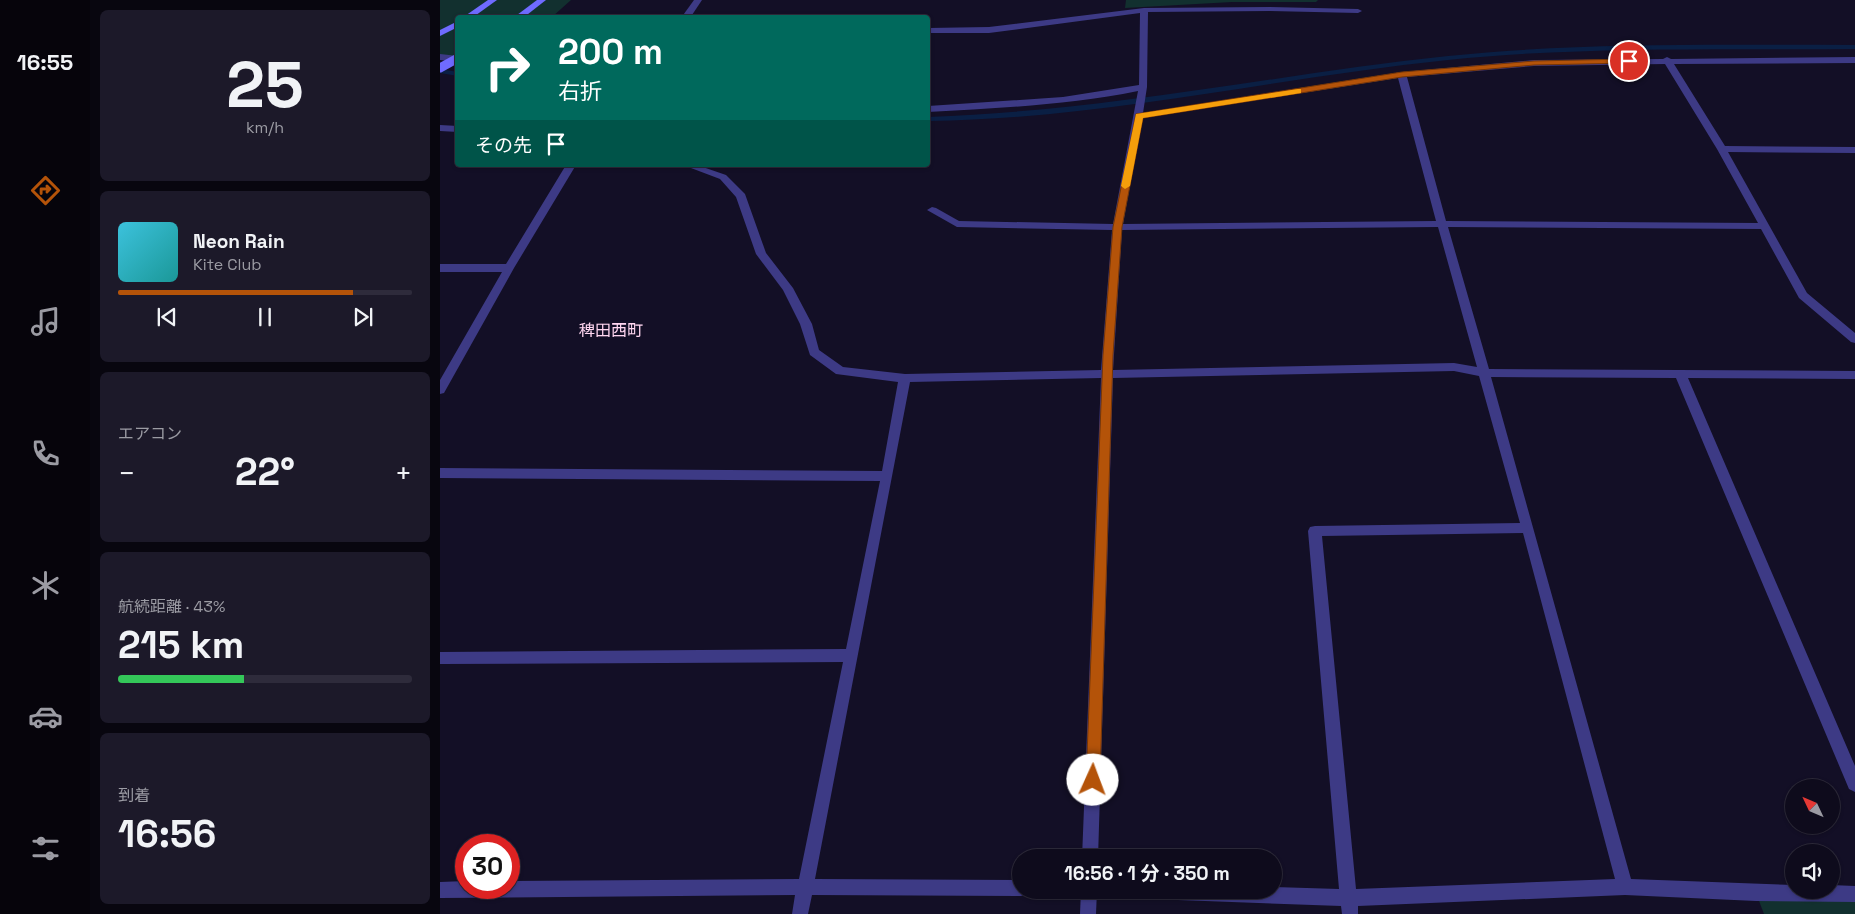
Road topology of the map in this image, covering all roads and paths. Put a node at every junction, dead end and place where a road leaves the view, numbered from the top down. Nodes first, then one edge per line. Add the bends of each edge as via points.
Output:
1 (493, 0) edge
2 (542, 0) edge
3 (698, 0) edge
4 (1144, 10) junction
5 (1358, 11) dead end
6 (470, 15) edge
7 (521, 15) edge
8 (687, 15) edge
9 (455, 25) edge
10 (930, 30) edge
11 (440, 33) edge
12 (440, 57) edge
13 (455, 58) edge
14 (455, 60) edge
15 (1667, 60) junction
16 (1855, 60) edge
17 (440, 68) edge
18 (1402, 75) junction
19 (1142, 89) junction
20 (930, 109) edge
21 (1139, 113) junction
22 (440, 128) edge
23 (455, 129) edge
24 (1722, 149) junction
25 (1855, 150) edge
26 (570, 167) edge
27 (694, 167) edge
28 (932, 210) dead end
29 (1442, 224) junction
30 (1765, 226) junction
31 (1117, 227) junction
32 (440, 268) edge
33 (509, 268) junction
34 (1855, 339) edge
35 (1107, 373) junction
36 (1484, 373) junction
37 (1680, 374) junction
38 (1855, 375) edge
39 (904, 378) junction
40 (440, 390) edge
41 (440, 473) edge
42 (887, 476) junction
43 (1528, 528) junction
44 (851, 655) junction
45 (440, 658) edge
46 (1855, 784) edge
47 (1090, 849) edge
48 (806, 887) junction
49 (1625, 887) junction
50 (1012, 888) edge
51 (440, 890) edge
52 (1855, 894) edge
53 (1089, 899) edge
54 (1251, 899) edge
55 (1349, 906) edge
56 (800, 914) edge
57 (1088, 914) edge

1 - 6 main road
2 - 7 main road
3 - 8 street
4 - 5 street
4 - 10 street via 989,30
4 - 19 street
9 - 11 main road
12 - 13 street
14 - 17 main road, bridge
15 - 16 street
15 - 18 street via 1534,63
15 - 24 street
18 - 21 street
18 - 29 street
19 - 20 street
19 - 21 street
21 - 31 street
22 - 23 street
24 - 25 street
24 - 30 street
26 - 33 street
27 - 39 street via 723,177 742,196 761,254 788,288 806,324 814,352 840,371
28 - 31 street via 957,224
29 - 30 street
29 - 31 street
29 - 36 street
30 - 34 street via 1803,295
31 - 35 street
32 - 33 street
33 - 40 street
35 - 36 street via 1454,367
35 - 39 street
35 - 47 street
36 - 37 street
36 - 43 street
37 - 38 street
37 - 46 street
39 - 42 street
41 - 42 street
42 - 44 street
43 - 49 street
43 - 55 street via 1315,531
44 - 45 street
44 - 48 street
48 - 50 street
48 - 51 street
48 - 56 street
49 - 52 street
49 - 55 street
53 - 57 street
54 - 55 street

